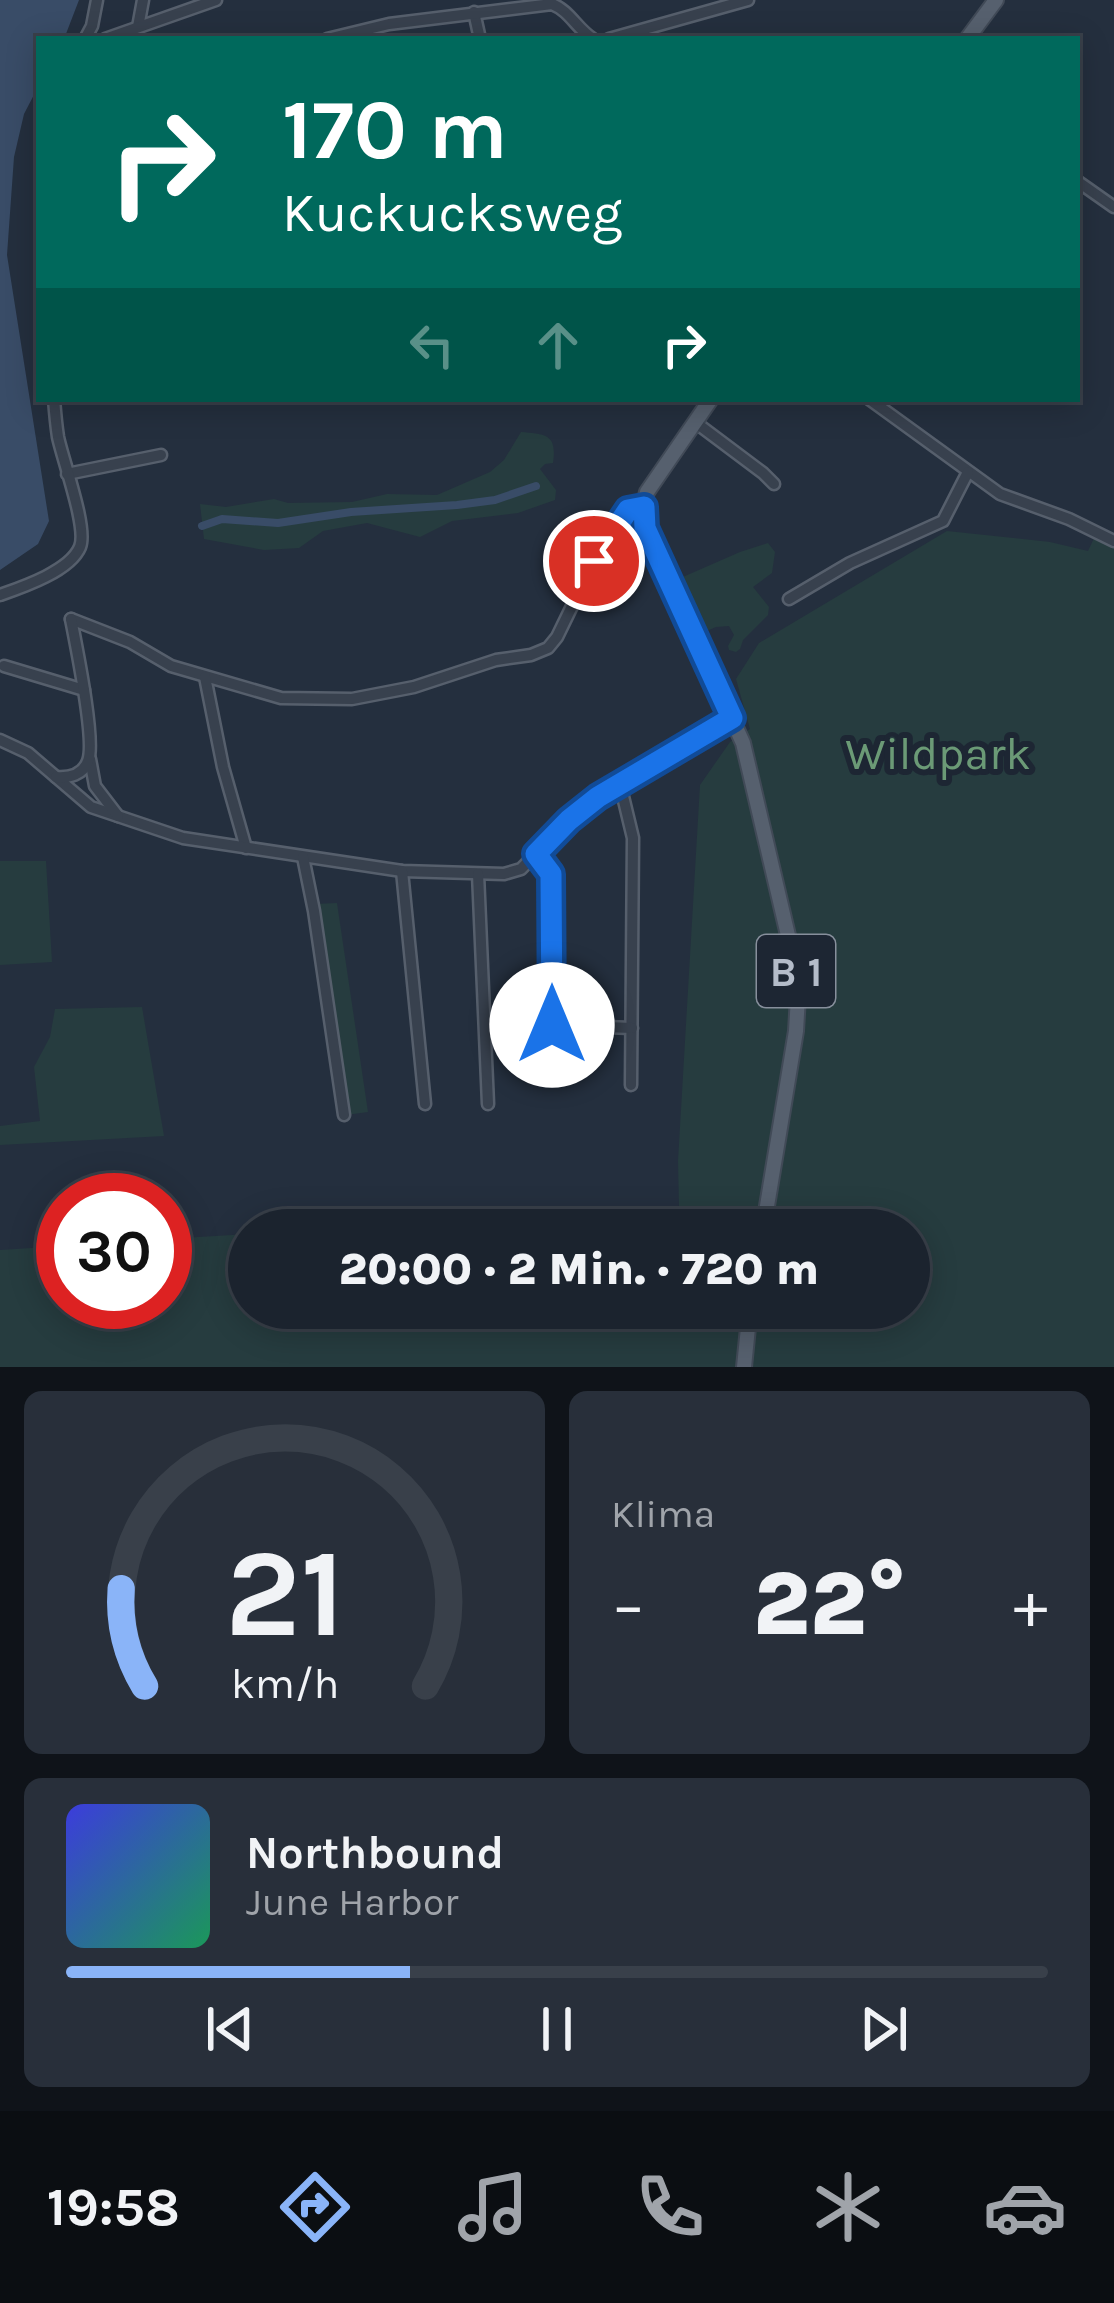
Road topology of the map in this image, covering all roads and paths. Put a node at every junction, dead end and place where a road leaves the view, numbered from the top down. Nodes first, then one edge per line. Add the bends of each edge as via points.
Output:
1 (97, 0) edge
2 (143, 0) edge
3 (216, 0) edge
4 (748, 0) edge
5 (996, 0) edge
6 (189, 5) edge
7 (474, 13) junction
8 (138, 26) junction
9 (87, 36) edge
10 (122, 36) edge
11 (339, 36) edge
12 (479, 36) edge
13 (588, 36) edge
14 (620, 36) edge
15 (970, 36) edge
16 (1080, 183) edge
17 (1114, 207) edge
18 (54, 402) edge
19 (709, 402) edge
20 (873, 402) edge
21 (695, 422) junction
22 (161, 455) dead end
23 (968, 472) junction
24 (67, 475) junction
25 (774, 484) dead end
26 (644, 507) junction
27 (1114, 541) edge
28 (0, 595) edge
29 (789, 599) dead end
30 (4, 666) dead end
31 (205, 677) junction
32 (84, 690) junction
33 (732, 718) junction
34 (0, 740) edge
35 (89, 756) junction
36 (56, 777) junction
37 (620, 784) junction
38 (119, 818) junction
39 (246, 848) junction
40 (536, 854) junction
41 (303, 857) junction
42 (402, 871) junction
43 (478, 874) junction
44 (562, 1026) junction
45 (632, 1028) junction
46 (561, 1065) dead end
47 (631, 1085) dead end
48 (425, 1104) dead end
49 (488, 1104) dead end
50 (344, 1115) dead end
51 (766, 1209) edge
52 (748, 1329) edge
53 (744, 1367) edge

1 - 9 street
2 - 8 street
3 - 6 street
4 - 14 street
5 - 15 main road
6 - 8 street
7 - 11 street
7 - 12 street
7 - 13 street via 552,4
8 - 10 street
16 - 17 street
18 - 24 street
19 - 21 main road
20 - 23 street
21 - 25 street
21 - 26 main road
22 - 24 street
23 - 27 street via 1000,494
23 - 29 street via 943,521
24 - 28 street via 79,550 33,584
26 - 31 street via 628,510 557,637 531,655 352,699 280,698
26 - 33 main road, B 1 via 645,528
30 - 32 street
31 - 32 street via 71,619
31 - 39 street
32 - 35 street
33 - 37 street
33 - 51 main road, B 1 via 775,871 798,997
34 - 36 street
35 - 36 street via 76,774
35 - 38 street via 95,785
36 - 38 street via 91,807
37 - 40 street
37 - 45 street via 633,838
38 - 39 street
39 - 41 street
40 - 43 street via 504,874
40 - 44 street via 551,874 552,1025
41 - 42 street
41 - 50 street
42 - 43 street
42 - 48 street
43 - 49 street
44 - 45 street
44 - 46 street
45 - 47 street
52 - 53 main road

